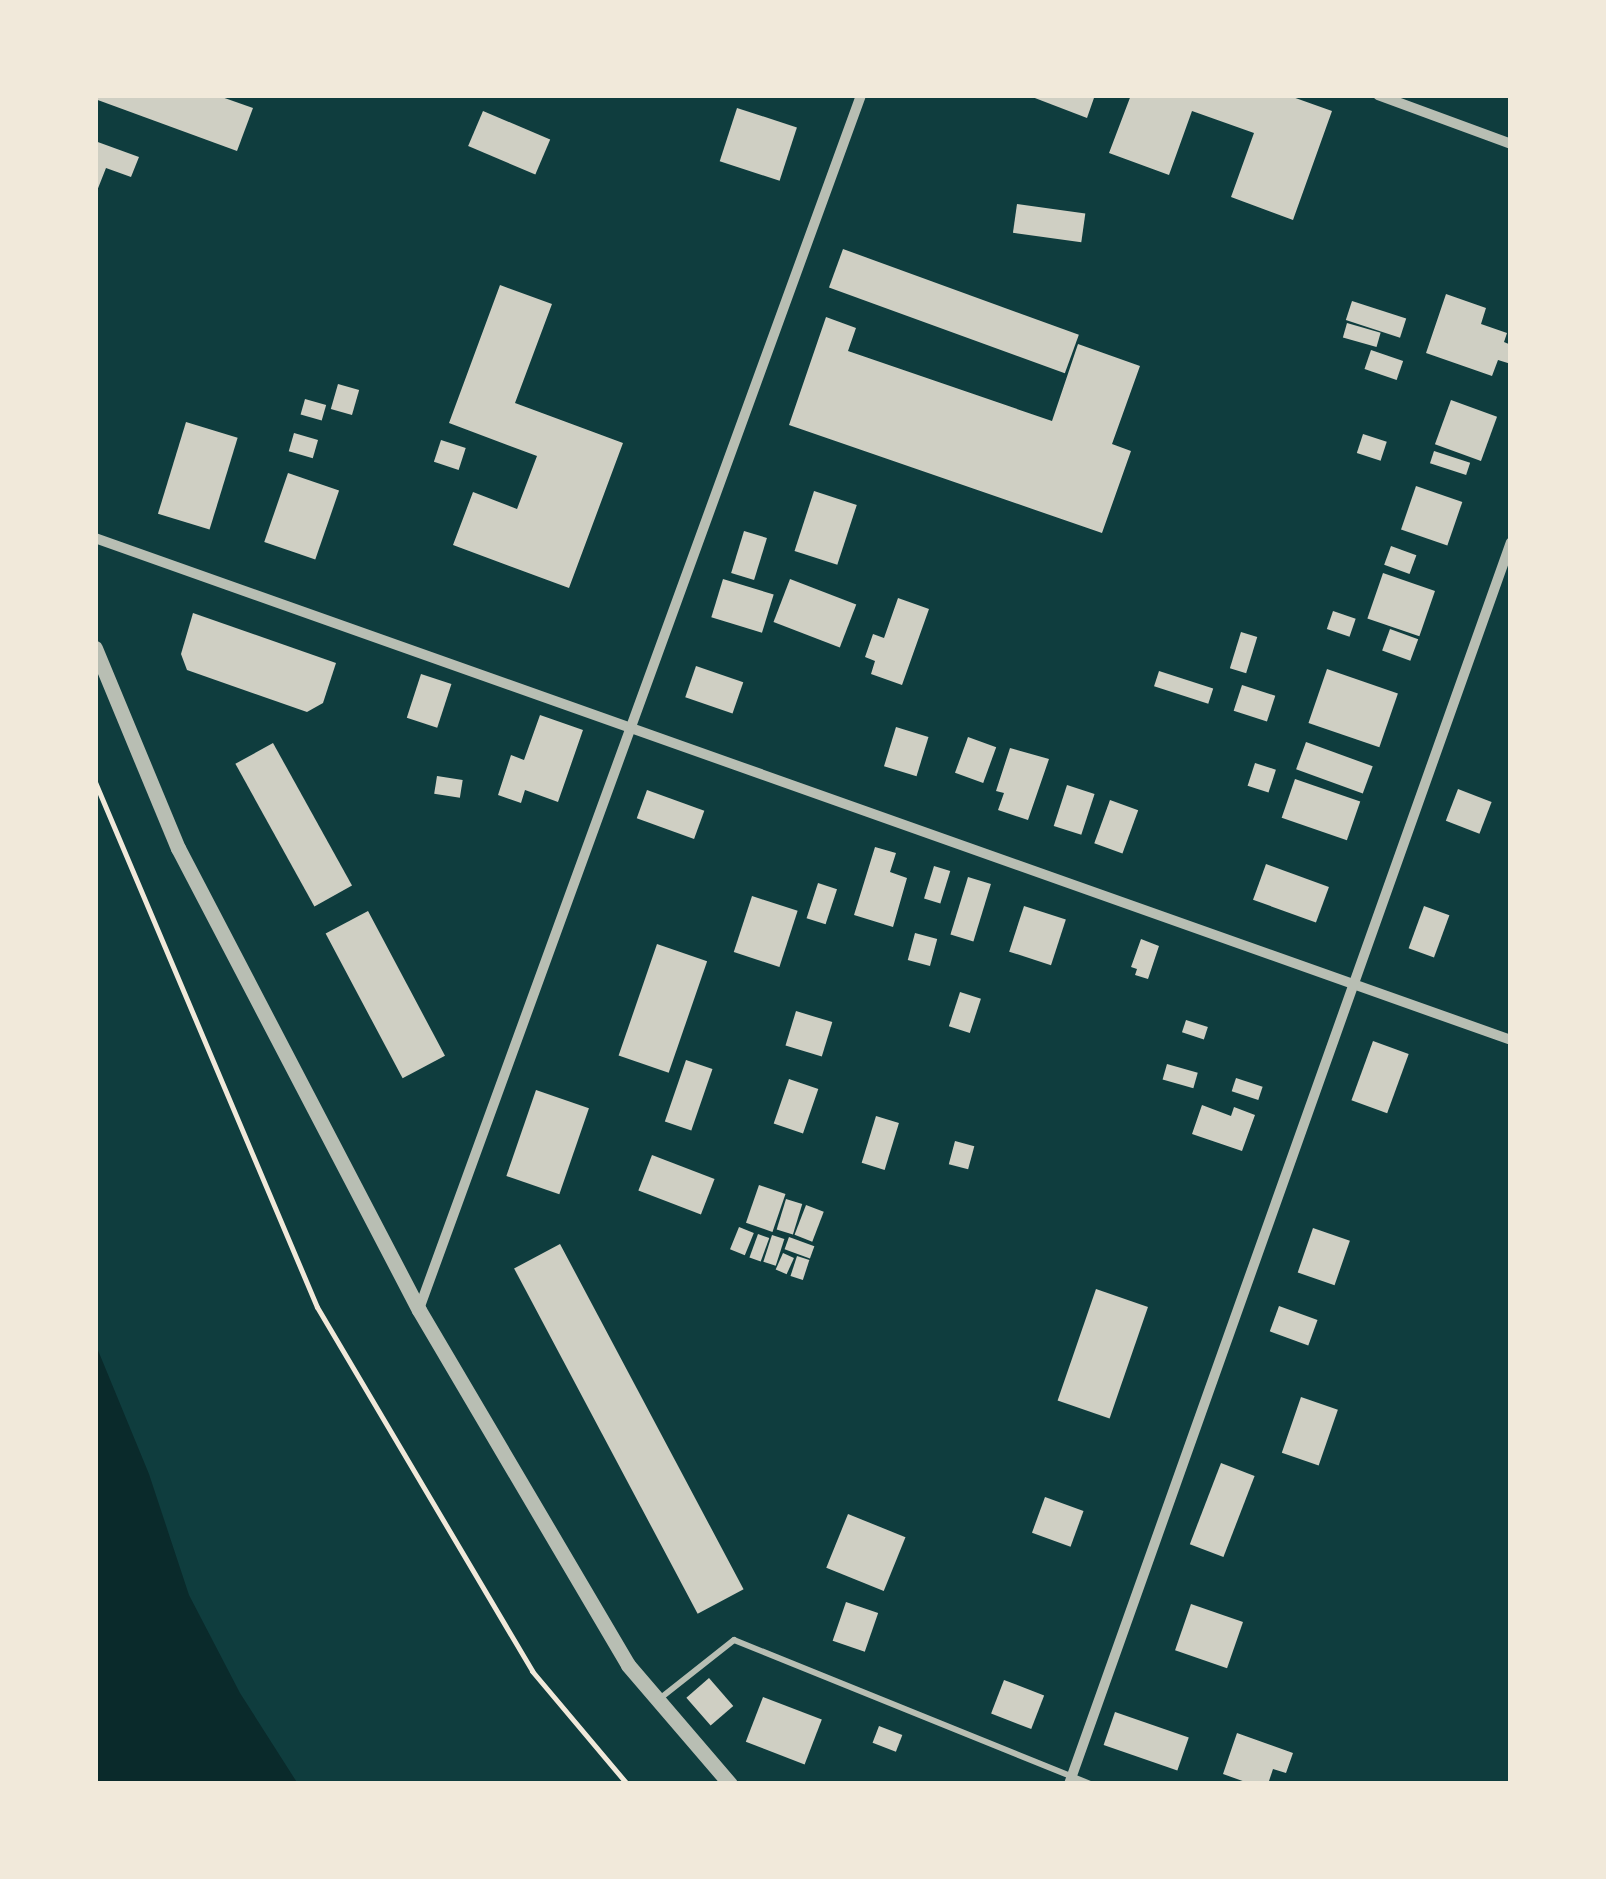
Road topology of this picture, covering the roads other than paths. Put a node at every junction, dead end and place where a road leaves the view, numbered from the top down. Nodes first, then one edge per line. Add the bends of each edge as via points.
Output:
1 (861, 95) edge
2 (1378, 95) edge
3 (1511, 144) edge
4 (95, 538) edge
5 (1511, 542) edge
6 (95, 648) edge
7 (631, 726) junction
8 (1352, 986) junction
9 (1511, 1040) edge
10 (419, 1310) junction
11 (658, 1700) junction
12 (1070, 1780) edge
13 (730, 1784) edge
14 (1092, 1784) edge

1 - 7 street
2 - 3 street
4 - 7 street
5 - 8 street
6 - 10 street via 178,848
7 - 8 street
7 - 10 street
8 - 9 street
8 - 12 street
10 - 11 street via 628,1665
11 - 12 lane via 734,1640
11 - 13 street
12 - 14 lane

